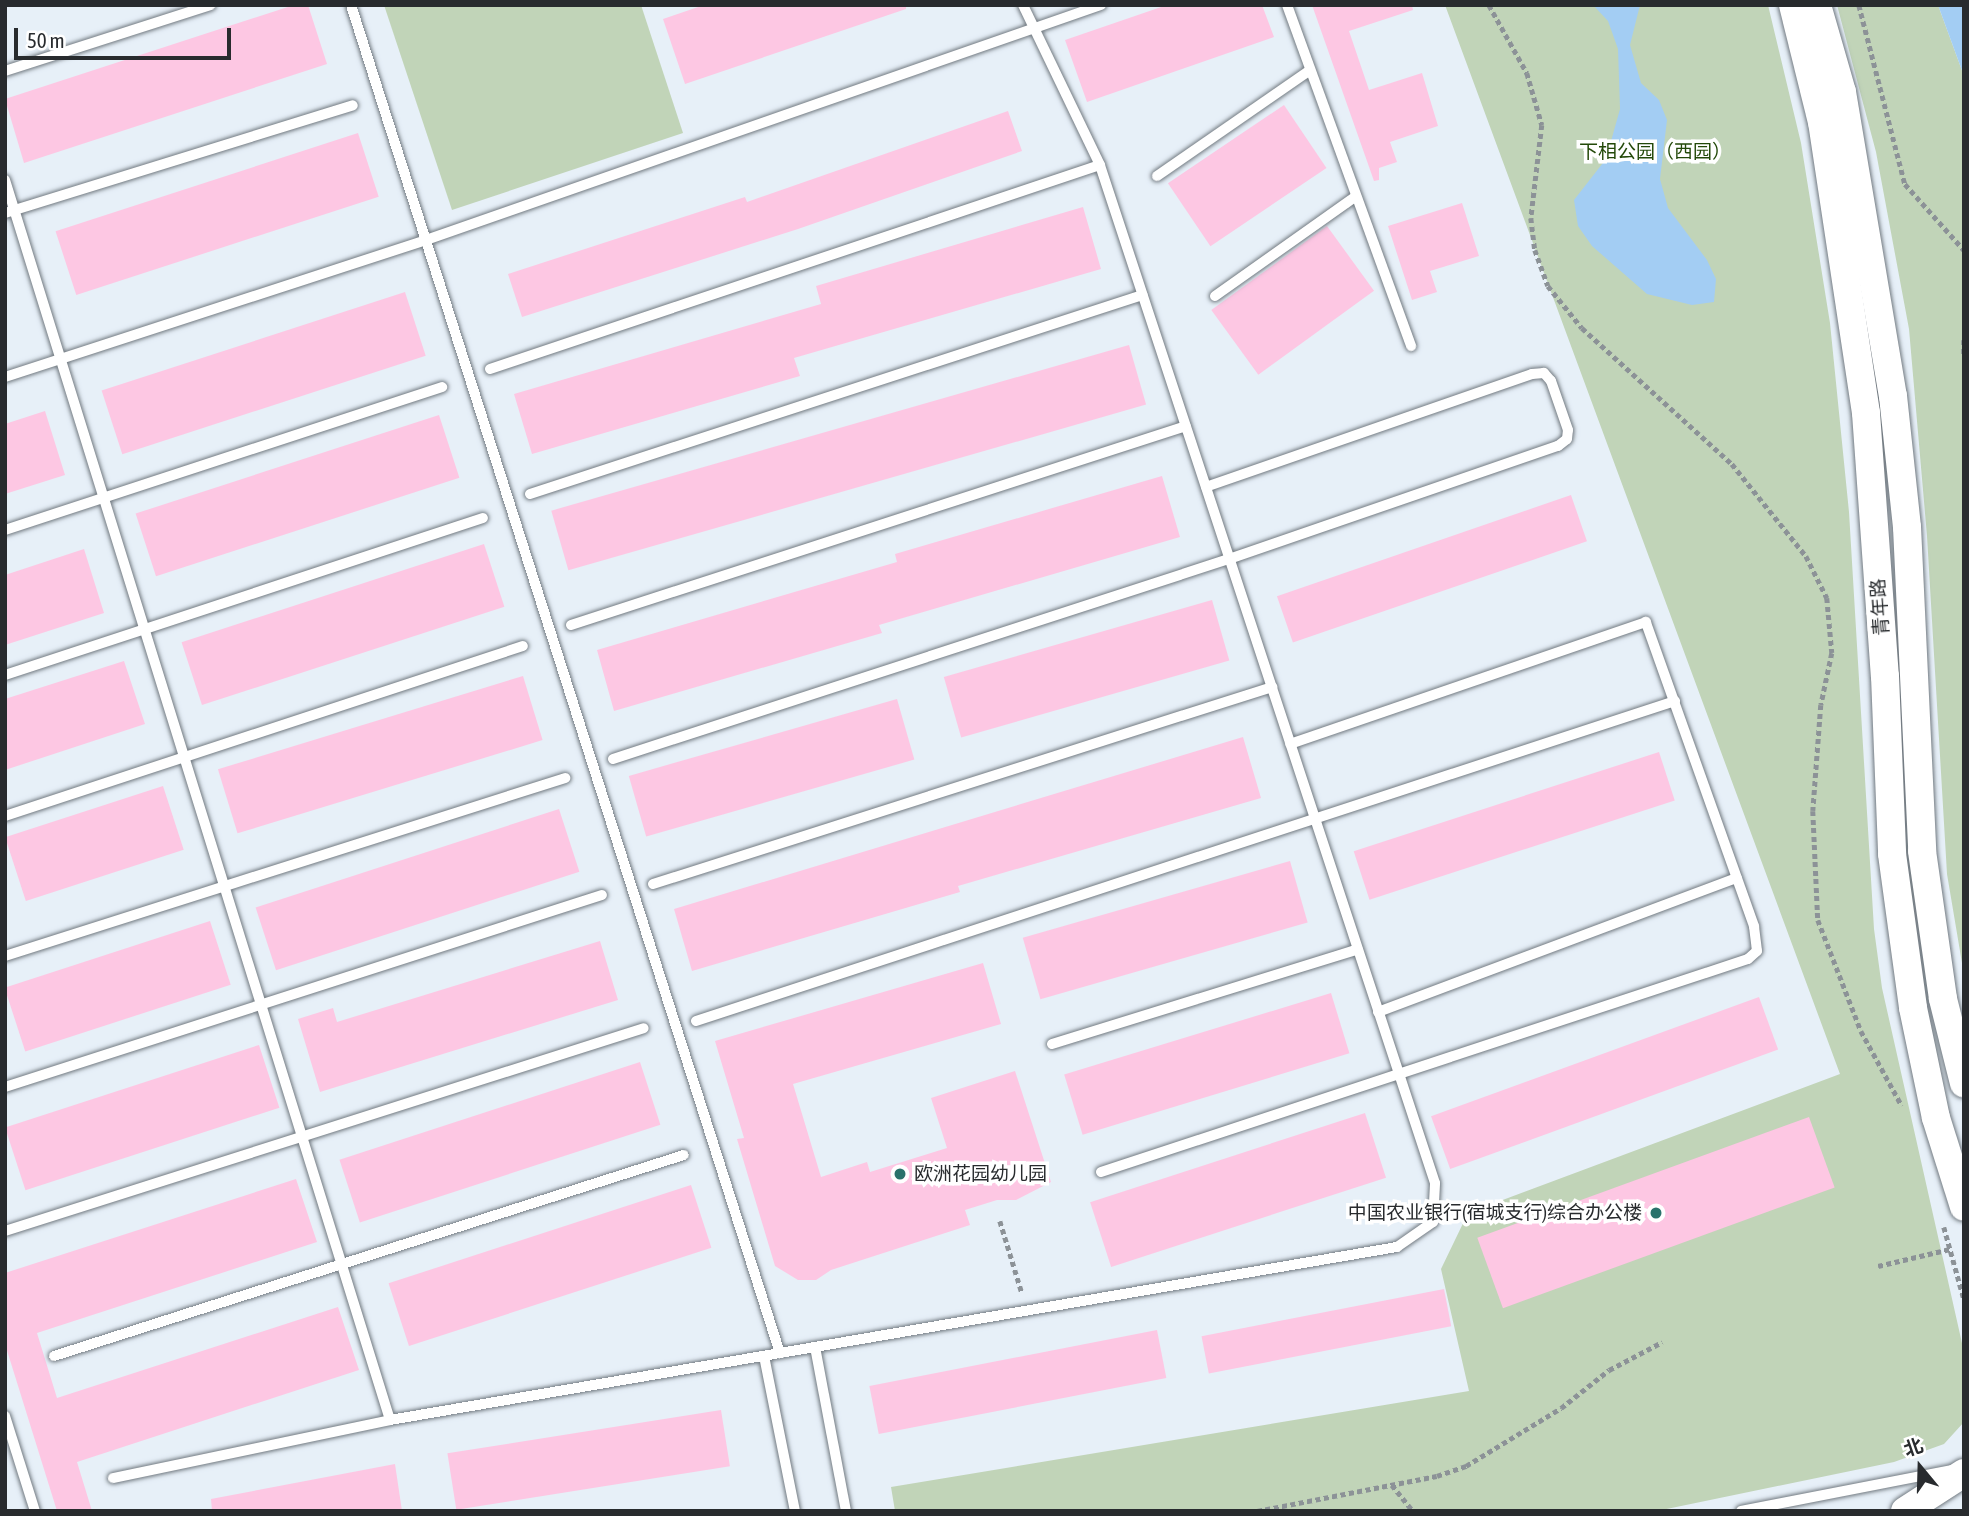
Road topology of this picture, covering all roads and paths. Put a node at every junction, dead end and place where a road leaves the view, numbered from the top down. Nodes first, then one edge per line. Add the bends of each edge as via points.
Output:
1 (211, 5) edge
2 (351, 5) edge
3 (1023, 5) edge
4 (1101, 5) edge
5 (1287, 5) edge
6 (1489, 5) edge
7 (1793, 5) edge
8 (1817, 5) edge
9 (1859, 5) edge
10 (1031, 29) junction
11 (1310, 70) junction
12 (5, 71) edge
13 (353, 105) dead end
14 (1100, 165) junction
15 (1157, 176) dead end
16 (5, 180) edge
17 (1356, 196) junction
18 (10, 211) edge
19 (426, 240) junction
20 (1964, 250) edge
21 (1142, 295) junction
22 (1215, 296) dead end
23 (1964, 340) edge
24 (1411, 346) dead end
25 (1964, 355) edge
26 (61, 358) junction
27 (490, 369) dead end
28 (5, 377) edge
29 (442, 387) dead end
30 (1186, 426) junction
31 (1206, 487) junction
32 (530, 494) dead end
33 (104, 498) junction
34 (483, 518) dead end
35 (5, 530) edge
36 (1229, 559) junction
37 (571, 625) dead end
38 (144, 628) junction
39 (523, 646) dead end
40 (5, 675) edge
41 (1272, 687) junction
42 (1675, 701) junction
43 (1290, 744) junction
44 (184, 757) junction
45 (613, 759) dead end
46 (565, 778) dead end
47 (5, 816) edge
48 (1315, 821) junction
49 (1738, 878) junction
50 (653, 884) dead end
51 (224, 886) junction
52 (602, 895) dead end
53 (1358, 949) junction
54 (5, 956) edge
55 (261, 1005) junction
56 (1378, 1012) junction
57 (696, 1021) dead end
58 (644, 1028) dead end
59 (1052, 1044) dead end
60 (1398, 1072) junction
61 (1964, 1083) edge
62 (5, 1087) edge
63 (1905, 1110) dead end
64 (302, 1137) junction
65 (684, 1155) dead end
66 (1101, 1172) dead end
67 (1960, 1195) edge
68 (1964, 1217) edge
69 (1000, 1221) dead end
70 (5, 1231) edge
71 (1950, 1249) dead end
72 (342, 1265) junction
73 (1878, 1265) dead end
74 (1027, 1310) junction
75 (1662, 1342) dead end
76 (815, 1347) junction
77 (780, 1353) junction
78 (54, 1356) dead end
79 (764, 1356) junction
80 (5, 1416) edge
81 (390, 1420) junction
82 (1964, 1467) edge
83 (1964, 1473) edge
84 (113, 1478) dead end
85 (1392, 1485) junction
86 (35, 1511) edge
87 (795, 1511) edge
88 (846, 1511) edge
89 (1257, 1511) edge
90 (1413, 1511) edge
91 (1741, 1511) edge
92 (1905, 1511) edge

1 - 12 lane
2 - 19 lane
3 - 10 lane
4 - 10 lane
5 - 11 lane
6 - 63 path via 1527,73 1542,125 1531,218 1535,250 1548,286 1582,328 1732,464 1806,556 1827,598 1832,653 1821,705 1813,811 1818,920 1861,1031
7 - 67 street, 青年路 via 1822,122 1866,413 1892,854 1913,1008
8 - 61 street, 青年路 via 1842,92 1893,396 1907,527 1922,851 1943,999
9 - 20 path via 1905,184
10 - 14 lane
10 - 19 lane
11 - 15 lane
11 - 17 lane
13 - 18 lane
14 - 21 lane
14 - 27 lane
16 - 18 lane
17 - 22 lane
17 - 24 lane
18 - 26 lane
19 - 26 lane
19 - 77 lane
21 - 30 lane
21 - 32 lane
23 - 25 path
26 - 28 lane
26 - 33 lane
29 - 33 lane
30 - 31 lane
30 - 37 lane
31 - 36 lane
31 - 36 lane via 1532,373 1544,373 1551,381 1568,430 1567,439 1558,446
33 - 35 lane
33 - 38 lane
34 - 38 lane
36 - 41 lane
36 - 45 lane
38 - 40 lane
38 - 44 lane
39 - 44 lane
41 - 43 lane
41 - 50 lane
42 - 43 lane via 1646,622
42 - 48 lane
42 - 49 lane
43 - 48 lane
44 - 47 lane
44 - 51 lane
46 - 51 lane
48 - 53 lane
48 - 57 lane
49 - 56 lane
49 - 60 lane via 1758,940 1757,951 1748,959
51 - 54 lane
51 - 55 lane
52 - 55 lane
53 - 56 lane
53 - 59 lane
55 - 62 lane
55 - 64 lane
56 - 60 lane
58 - 64 lane
60 - 66 lane
60 - 74 lane via 1435,1183 1433,1222 1397,1247
64 - 70 lane
64 - 72 lane
65 - 72 lane
67 - 68 street, 青年路
69 - 74 path
71 - 73 path
72 - 78 lane
72 - 81 lane
74 - 76 lane
75 - 85 path via 1609,1370 1561,1408 1466,1466
76 - 77 lane
76 - 88 lane
77 - 79 lane
79 - 81 lane
79 - 87 lane
80 - 86 lane
81 - 84 lane
82 - 91 lane
83 - 92 street
85 - 89 path
85 - 90 path

